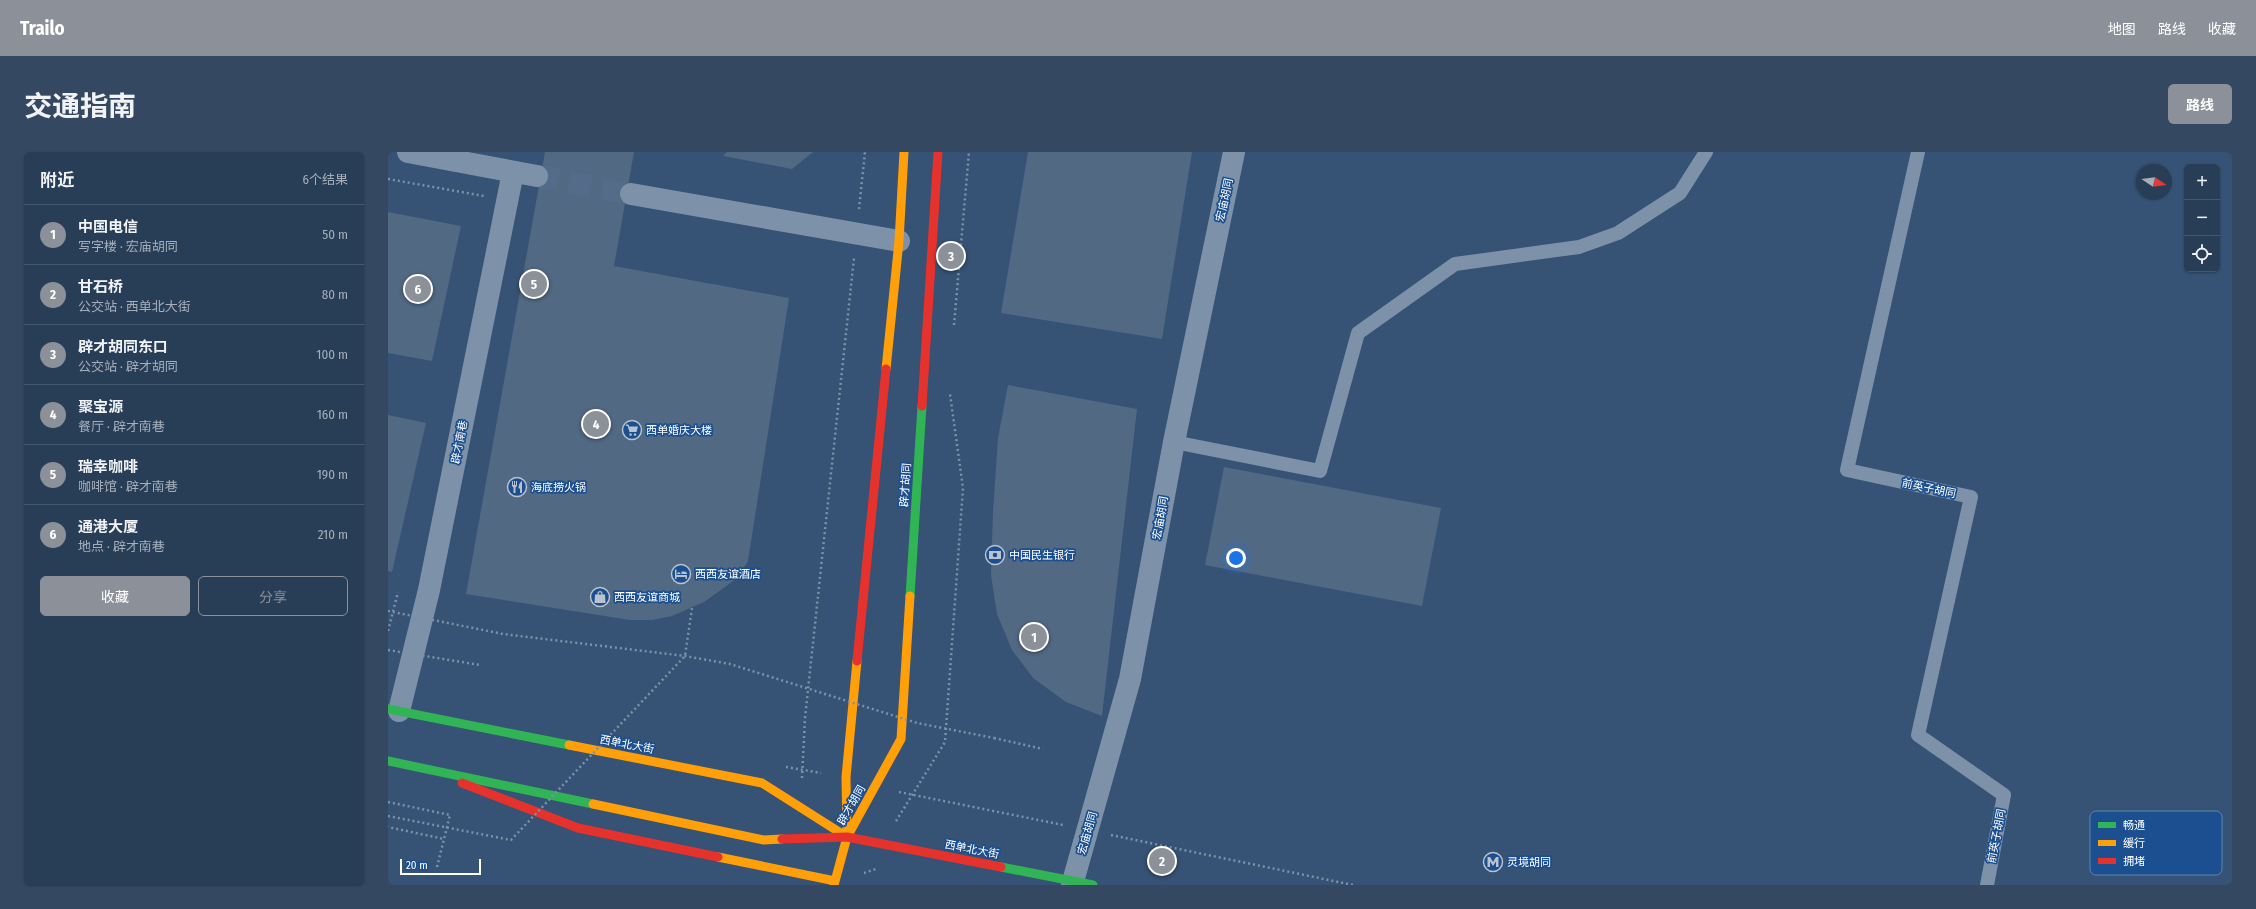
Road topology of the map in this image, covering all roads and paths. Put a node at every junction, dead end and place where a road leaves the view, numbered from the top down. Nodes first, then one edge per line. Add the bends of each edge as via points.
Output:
1 (408, 152) edge
2 (865, 152) edge
3 (904, 152) edge
4 (938, 152) edge
5 (969, 152) edge
6 (1234, 152) edge
7 (1706, 152) edge
8 (1918, 152) edge
9 (513, 172) junction
10 (537, 176) tunnel mouth
11 (631, 194) tunnel mouth
12 (856, 233) junction
13 (899, 241) junction
14 (954, 326) dead end
15 (949, 389) dead end
16 (1174, 442) junction
17 (398, 592) dead end
18 (692, 608) dead end
19 (390, 611) edge
20 (388, 631) edge
21 (388, 650) edge
22 (685, 656) junction
23 (480, 665) dead end
24 (394, 710) edge
25 (1043, 749) dead end
26 (388, 761) edge
27 (431, 771) junction
28 (388, 802) edge
29 (801, 808) junction
30 (388, 816) edge
31 (388, 827) edge
32 (847, 837) junction
33 (444, 839) junction
34 (882, 844) junction
35 (436, 867) dead end
36 (834, 883) edge
37 (1079, 884) edge
38 (1987, 885) edge

1 - 9 street
2 - 12 path
3 - 13 main road, 辟才胡同
4 - 32 main road, 辟才胡同 via 901,739
5 - 14 path
6 - 16 street, 宏庙胡同
7 - 16 lane via 1680,192 1618,232 1579,247 1455,264 1358,332 1320,472
8 - 38 lane, 前英子胡同 via 1847,470 1970,497 1918,735 2004,795
9 - 10 street
9 - 24 street, 辟才南巷 via 429,590
11 - 12 street
12 - 13 street
12 - 29 path via 805,718
13 - 32 main road, 辟才胡同 via 846,778
15 - 34 path via 963,488 945,742
16 - 37 street, 宏庙胡同 via 1130,679
17 - 19 path, bridge
18 - 22 path, bridge
19 - 20 path, bridge
19 - 22 path, bridge via 503,634
21 - 23 path, bridge
22 - 25 path, bridge via 730,664 917,723
22 - 30 path, bridge via 511,840
24 - 29 main road, 西单北大街 via 762,783
26 - 27 main road, 西单北大街
27 - 32 main road, 西单北大街 via 764,840
27 - 36 main road via 578,828
28 - 33 path via 450,815
29 - 32 main road, 西单北大街
31 - 33 path
32 - 34 main road, 西单北大街
32 - 36 main road
33 - 35 path
34 - 37 main road, 西单北大街

